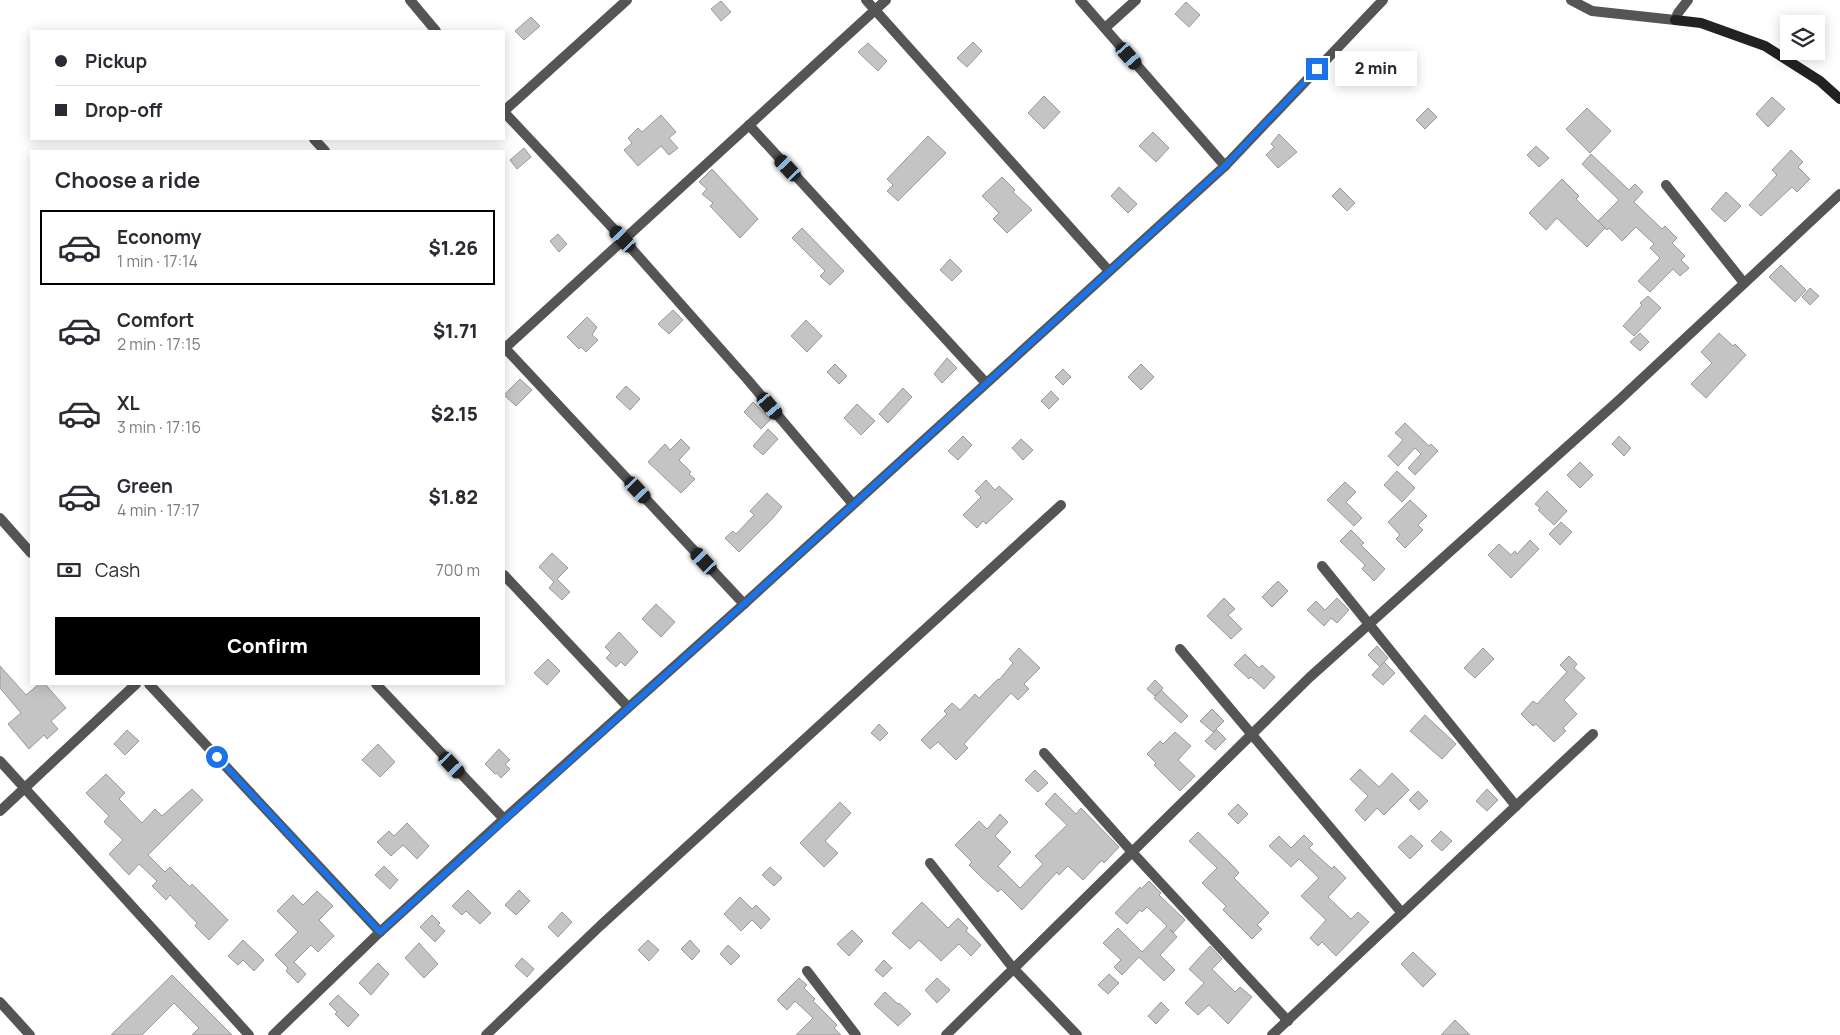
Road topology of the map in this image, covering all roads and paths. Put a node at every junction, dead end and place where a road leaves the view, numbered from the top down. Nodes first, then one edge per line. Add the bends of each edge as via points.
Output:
1 (410, 0) edge
2 (627, 0) edge
3 (866, 0) edge
4 (886, 0) edge
5 (1080, 0) edge
6 (1136, 0) edge
7 (1383, 0) edge
8 (1571, 0) edge
9 (1688, 0) edge
10 (875, 10) junction
11 (1675, 20) junction
12 (1105, 28) junction
13 (435, 30) edge
14 (1840, 99) edge
15 (505, 110) edge
16 (505, 112) edge
17 (749, 124) junction
18 (315, 140) edge
19 (324, 150) edge
20 (1225, 166) junction
21 (1666, 185) dead end
22 (1840, 194) edge
23 (623, 239) junction
24 (1109, 271) junction
25 (1744, 283) junction
26 (505, 347) edge
27 (505, 349) edge
28 (986, 383) junction
29 (852, 504) junction
30 (1061, 505) dead end
31 (0, 518) edge
32 (30, 552) edge
33 (1322, 566) dead end
34 (505, 576) edge
35 (744, 604) junction
36 (1368, 624) junction
37 (1180, 650) dead end
38 (135, 685) edge
39 (150, 685) edge
40 (377, 685) edge
41 (628, 707) junction
42 (1252, 734) junction
43 (1593, 734) dead end
44 (1044, 753) dead end
45 (0, 760) edge
46 (25, 788) junction
47 (1516, 806) junction
48 (0, 811) edge
49 (504, 819) junction
50 (1132, 852) junction
51 (930, 863) dead end
52 (1402, 913) junction
53 (380, 932) junction
54 (1013, 968) junction
55 (807, 971) dead end
56 (0, 1002) edge
57 (1288, 1021) junction
58 (30, 1035) edge
59 (249, 1035) edge
60 (273, 1035) edge
61 (486, 1035) edge
62 (856, 1035) edge
63 (946, 1035) edge
64 (1077, 1035) edge
65 (1272, 1035) edge

1 - 13 street
2 - 15 street
3 - 10 street
4 - 10 street
5 - 12 street
6 - 12 street
7 - 20 street
8 - 11 street via 1592,11
9 - 11 street
10 - 17 street
10 - 24 street
11 - 14 street via 1701,23 1765,46 1820,81
12 - 20 street
16 - 23 street
17 - 23 street
17 - 28 street
18 - 19 street
20 - 24 street
21 - 25 street
22 - 25 street
23 - 26 street
23 - 29 street via 747,378
24 - 28 street
25 - 36 street via 1617,402
27 - 35 street
28 - 29 street
29 - 35 street
30 - 61 street via 600,926
31 - 32 street
33 - 36 street
34 - 41 street
35 - 41 street
36 - 42 street
36 - 47 street
37 - 42 street
38 - 46 street
39 - 53 street
40 - 49 street
41 - 49 street
42 - 50 street
42 - 52 street
43 - 47 street
44 - 50 street
45 - 46 street
46 - 48 street
46 - 59 street
47 - 52 street
49 - 53 street
50 - 54 street
50 - 57 street
51 - 54 street
52 - 57 street
53 - 60 street
54 - 63 street
54 - 64 street
55 - 62 street
56 - 58 street
57 - 65 street

